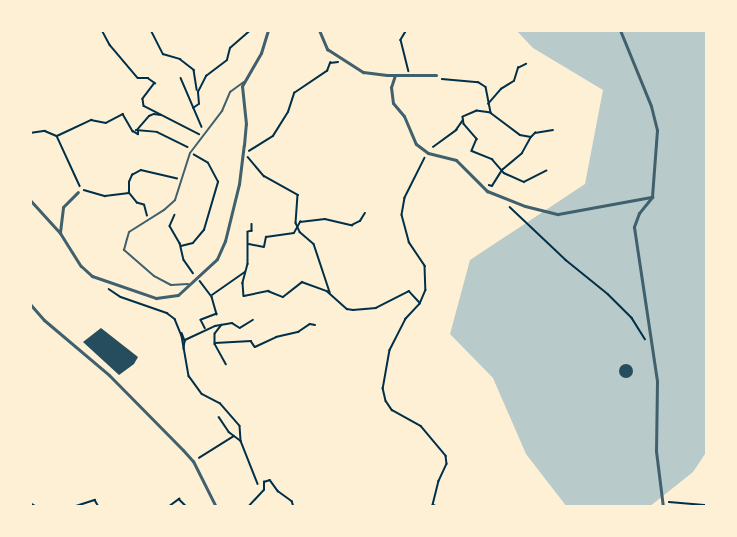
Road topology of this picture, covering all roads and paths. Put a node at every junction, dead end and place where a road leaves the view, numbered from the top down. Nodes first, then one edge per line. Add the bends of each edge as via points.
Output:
1 (102, 30) edge
2 (151, 30) edge
3 (251, 30) edge
4 (268, 30) edge
5 (319, 30) edge
6 (407, 30) edge
7 (620, 30) edge
8 (342, 59) junction
9 (526, 64) dead end
10 (410, 74) junction
11 (395, 75) junction
12 (436, 75) joint
13 (182, 78) dead end
14 (244, 82) junction
15 (198, 92) junction
16 (488, 105) junction
17 (193, 108) junction
18 (491, 113) junction
19 (163, 116) junction
20 (463, 120) junction
21 (553, 130) dead end
22 (138, 132) junction
23 (30, 133) edge
24 (203, 134) junction
25 (57, 136) junction
26 (531, 137) junction
27 (194, 149) junction
28 (190, 153) junction
29 (428, 153) junction
30 (244, 154) junction
31 (242, 162) junction
32 (502, 170) junction
33 (546, 171) dead end
34 (472, 178) junction
35 (183, 181) junction
36 (78, 192) dead end
37 (129, 193) junction
38 (652, 197) junction
39 (30, 200) edge
40 (506, 204) dead end
41 (365, 213) dead end
42 (175, 215) dead end
43 (147, 220) junction
44 (252, 224) dead end
45 (296, 224) junction
46 (60, 233) junction
47 (249, 244) junction
48 (181, 246) junction
49 (245, 272) junction
50 (197, 278) junction
51 (190, 284) junction
52 (106, 286) dead end
53 (330, 293) junction
54 (211, 295) junction
55 (30, 304) edge
56 (420, 304) junction
57 (253, 320) dead end
58 (223, 324) junction
59 (315, 326) dead end
60 (180, 329) junction
61 (205, 329) junction
62 (185, 340) junction
63 (215, 343) junction
64 (648, 345) dead end
65 (184, 352) junction
66 (226, 364) dead end
67 (219, 417) dead end
68 (234, 436) junction
69 (241, 441) junction
70 (193, 461) junction
71 (258, 484) dead end
72 (662, 502) junction
73 (30, 503) edge
74 (707, 505) edge
75 (432, 506) edge
76 (37, 507) edge
77 (73, 507) edge
78 (99, 507) edge
79 (168, 507) edge
80 (187, 507) edge
81 (216, 507) edge
82 (248, 507) edge
83 (294, 507) edge
84 (439, 507) edge
85 (663, 507) edge

1 - 19 path via 138,78 155,83 146,92 143,104
2 - 15 path via 163,54 180,59 194,70
3 - 15 path via 230,48 227,60 206,76
4 - 14 street via 255,67
5 - 8 street via 327,49
6 - 10 path via 401,40
7 - 38 street via 657,130
8 - 11 street via 363,72
8 - 30 path via 330,63 327,72 294,93 273,136
9 - 16 path via 518,68 514,81
10 - 11 street
10 - 12 street
11 - 29 street via 391,87 393,103 404,116 416,144
12 - 16 path via 443,80 478,82 488,90
13 - 17 path
14 - 24 street via 230,92 222,111
14 - 30 street
15 - 17 path via 200,104
16 - 18 path
17 - 24 path
18 - 20 path via 477,111
18 - 26 path via 512,132
19 - 22 path via 149,116
19 - 24 path
20 - 29 path
20 - 32 path via 477,139 472,150 492,159
21 - 26 path
22 - 25 path via 133,131 123,114 106,123 91,120
22 - 27 path via 157,132
23 - 25 path via 45,131
24 - 27 street
25 - 37 path via 80,190 105,196
26 - 32 path via 522,153
27 - 28 street
28 - 35 street
28 - 48 path via 208,163 218,182 204,230 193,243
29 - 34 street via 456,160
29 - 56 path via 408,189 402,215 409,242 425,266 426,290
30 - 31 street
30 - 31 path
30 - 45 path via 264,176 298,195
31 - 50 street via 225,242 217,259
32 - 33 path via 524,182
32 - 34 path via 492,186
34 - 38 street via 487,191 558,214
35 - 37 path via 138,171 129,182
35 - 43 street via 169,207
36 - 46 street via 63,207
37 - 43 path via 144,204
38 - 72 street via 634,227 657,381 656,451
39 - 46 street
40 - 64 path via 608,294 632,318
41 - 45 path via 352,225 325,219
42 - 48 path via 170,226
43 - 51 street via 129,232 124,250 167,284
44 - 47 path
45 - 47 path via 297,232 266,237 264,247
45 - 53 path via 314,244
46 - 51 street via 81,266 98,279 162,299 178,295
47 - 49 path
48 - 50 path via 184,260
49 - 53 path via 244,296 268,291 283,297 302,282
49 - 54 path
50 - 51 street
50 - 54 path
52 - 60 path via 121,297 172,315
53 - 56 path via 347,309 360,311 376,308 409,291
54 - 61 path via 218,314 201,320
55 - 70 street via 109,375
56 - 75 path via 410,312 390,350 383,388 392,410 421,426 446,456 447,464
57 - 58 path via 240,328 232,323
58 - 61 path
58 - 63 path via 215,334
59 - 63 path via 310,324 255,347 251,341
60 - 62 path
60 - 65 path
61 - 62 path
62 - 65 path
63 - 66 path
65 - 69 path via 194,384 230,413 240,426
67 - 68 path
68 - 69 path
68 - 70 path
69 - 71 path
70 - 81 street
72 - 74 path
72 - 85 street
73 - 76 path
75 - 84 path
77 - 78 path via 95,500
79 - 80 path via 179,499
82 - 83 path via 264,490 264,482 270,480

